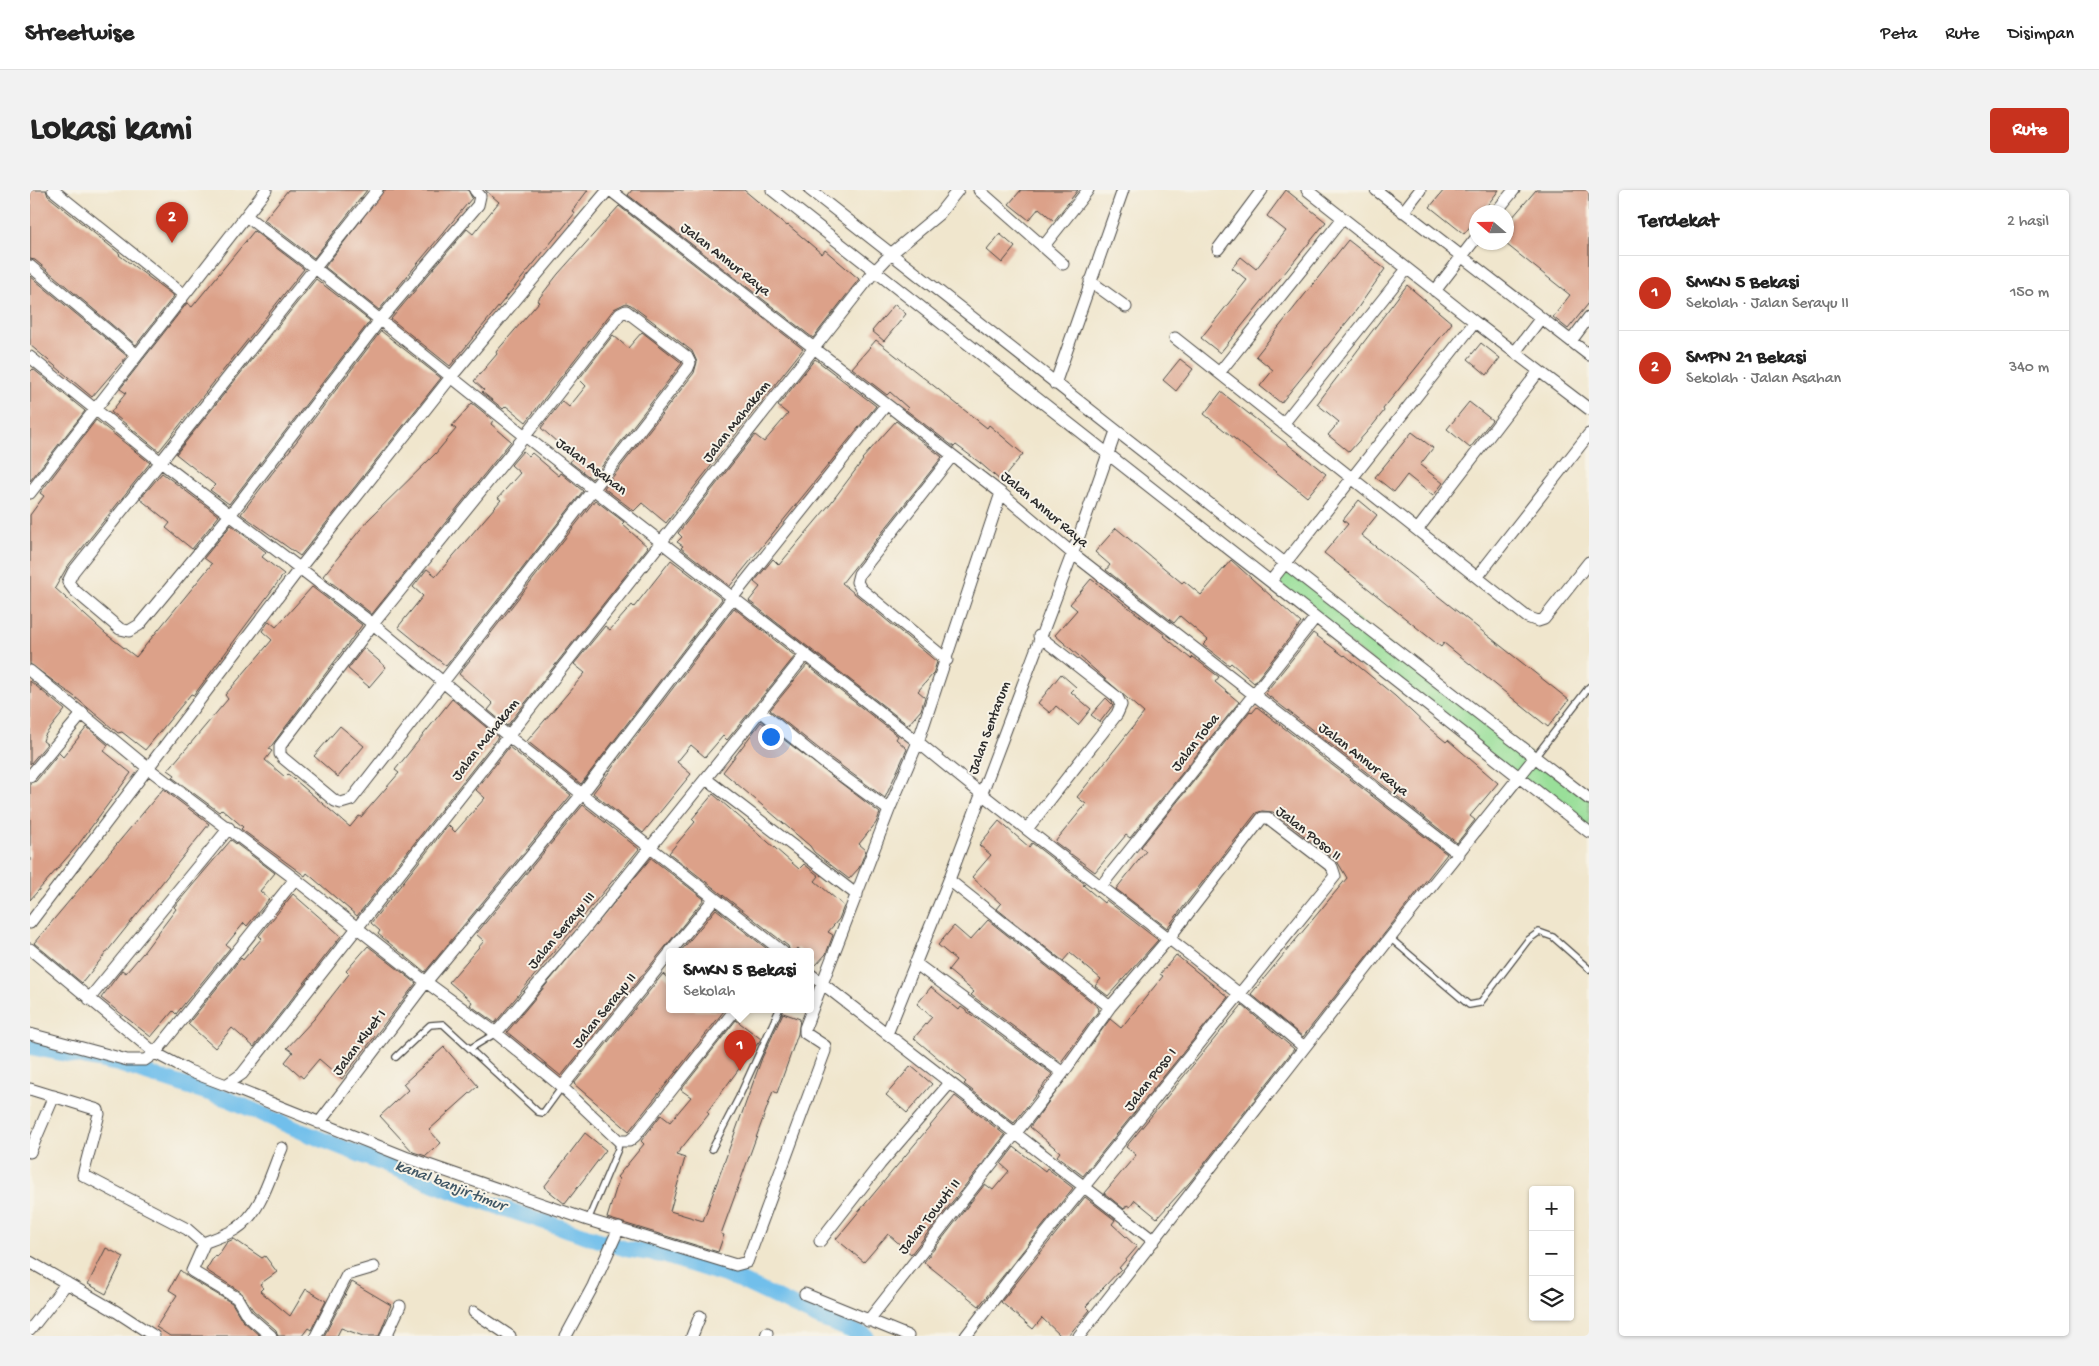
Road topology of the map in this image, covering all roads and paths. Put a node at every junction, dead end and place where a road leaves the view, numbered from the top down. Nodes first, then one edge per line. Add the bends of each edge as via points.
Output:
1 (53, 190) edge
2 (266, 190) edge
3 (377, 190) edge
4 (474, 190) edge
5 (609, 190) edge
6 (772, 190) edge
7 (810, 190) edge
8 (958, 190) edge
9 (1088, 190) edge
10 (1123, 190) edge
11 (1262, 190) edge
12 (1307, 190) edge
13 (1376, 190) edge
14 (1420, 190) edge
15 (1514, 190) edge
16 (986, 193) edge
17 (1502, 205) edge
18 (1403, 212) junction
19 (246, 216) junction
20 (1343, 218) junction
21 (1043, 247) junction
22 (1469, 247) edge
23 (1218, 249) dead end
24 (892, 253) junction
25 (1461, 258) junction
26 (1063, 264) dead end
27 (30, 266) edge
28 (315, 268) junction
29 (1407, 269) junction
30 (874, 272) junction
31 (1090, 281) junction
32 (1435, 290) junction
33 (184, 295) junction
34 (1126, 307) dead end
35 (1589, 317) edge
36 (1541, 318) junction
37 (380, 320) junction
38 (1475, 322) junction
39 (1175, 338) dead end
40 (1571, 341) junction
41 (814, 348) junction
42 (1515, 352) junction
43 (137, 355) junction
44 (1589, 356) edge
45 (31, 359) edge
46 (1539, 371) junction
47 (1219, 373) junction
48 (451, 377) junction
49 (1056, 384) junction
50 (886, 405) junction
51 (96, 408) junction
52 (1589, 409) edge
53 (1283, 424) junction
54 (1116, 431) junction
55 (1589, 434) edge
56 (525, 436) junction
57 (1108, 455) junction
58 (952, 456) junction
59 (162, 462) junction
60 (1352, 480) junction
61 (595, 489) junction
62 (30, 493) edge
63 (1001, 493) junction
64 (230, 515) junction
65 (1418, 529) junction
66 (662, 541) junction
67 (1072, 553) junction
68 (1589, 562) edge
69 (1285, 563) junction
70 (300, 568) junction
71 (1478, 576) junction
72 (1271, 581) junction
73 (733, 597) junction
74 (1315, 618) junction
75 (373, 624) junction
76 (1039, 636) junction
77 (804, 656) junction
78 (947, 660) junction
79 (30, 671) edge
80 (443, 682) junction
81 (1589, 687) edge
82 (1254, 694) junction
83 (761, 712) junction
84 (83, 713) junction
85 (508, 736) junction
86 (918, 742) junction
87 (1534, 757) junction
88 (149, 769) junction
89 (30, 776) edge
90 (1519, 777) junction
91 (706, 779) junction
92 (583, 793) junction
93 (981, 795) junction
94 (1589, 798) edge
95 (889, 810) junction
96 (228, 828) junction
97 (1027, 829) junction
98 (1589, 832) edge
99 (650, 846) junction
100 (1459, 854) junction
101 (295, 879) junction
102 (949, 880) junction
103 (1102, 886) junction
104 (857, 895) junction
105 (714, 899) junction
106 (30, 923) edge
107 (357, 930) junction
108 (1168, 938) junction
109 (1390, 938) junction
110 (673, 948) edge
111 (777, 948) edge
112 (30, 949) edge
113 (666, 957) edge
114 (915, 964) junction
115 (1589, 968) edge
116 (814, 976) edge
117 (822, 981) junction
118 (426, 982) junction
119 (1239, 992) junction
120 (89, 999) junction
121 (814, 1005) edge
122 (1110, 1007) junction
123 (733, 1013) edge
124 (777, 1013) edge
125 (812, 1013) edge
126 (496, 1032) junction
127 (30, 1034) edge
128 (887, 1034) junction
129 (1304, 1047) junction
130 (471, 1048) junction
131 (155, 1053) junction
132 (396, 1057) dead end
133 (1063, 1073) junction
134 (950, 1083) junction
135 (226, 1085) junction
136 (562, 1087) junction
137 (30, 1088) edge
138 (54, 1096) junction
139 (319, 1123) junction
140 (1016, 1132) junction
141 (619, 1141) junction
142 (282, 1148) dead end
143 (712, 1149) dead end
144 (30, 1152) edge
145 (1085, 1187) junction
146 (588, 1220) junction
147 (615, 1237) junction
148 (820, 1241) dead end
149 (1154, 1241) junction
150 (203, 1243) junction
151 (30, 1262) edge
152 (374, 1267) dead end
153 (67, 1283) junction
154 (805, 1294) dead end
155 (400, 1306) dead end
156 (474, 1312) dead end
157 (700, 1316) dead end
158 (868, 1321) junction
159 (30, 1330) edge
160 (139, 1332) edge
161 (154, 1336) edge
162 (271, 1336) edge
163 (316, 1336) edge
164 (386, 1336) edge
165 (510, 1336) edge
166 (566, 1336) edge
167 (692, 1336) edge
168 (908, 1336) edge
169 (966, 1336) edge
170 (1080, 1336) edge

1 - 33 street
2 - 19 street
3 - 28 street
4 - 37 street via 480,196 478,205
5 - 41 street, Jalan Annur Raya
5 - 48 street
6 - 30 street
7 - 24 street
8 - 24 street, Jalan Mahakam via 939,214
9 - 21 street
10 - 31 street
11 - 23 street
12 - 20 street
13 - 18 street
14 - 18 street
15 - 17 street
16 - 21 street
18 - 25 street
19 - 28 street, Jalan Asahan
19 - 33 street
20 - 29 street
20 - 47 street
21 - 26 street
22 - 25 street
24 - 30 street, Jalan Mahakam
24 - 49 street
25 - 32 street
25 - 36 street
27 - 43 street
28 - 37 street, Jalan Asahan
28 - 59 street
29 - 32 street
29 - 53 street
30 - 41 street, Jalan Mahakam
30 - 57 street
31 - 34 street
31 - 49 street
32 - 38 street
33 - 43 street
35 - 40 street
36 - 40 street
36 - 42 street
37 - 48 street, Jalan Asahan
37 - 64 street
38 - 42 street
38 - 60 street
39 - 47 street
40 - 44 street
41 - 50 street, Jalan Annur Raya
41 - 66 street, Jalan Mahakam
42 - 46 street
43 - 51 street
45 - 51 street
46 - 52 street
46 - 65 street
47 - 53 street
48 - 56 street, Jalan Asahan
48 - 70 street
49 - 54 street
50 - 58 street, Jalan Annur Raya
50 - 73 street, Jalan Kluet I
51 - 59 street
51 - 62 street
53 - 60 street
54 - 57 street, Jalan Sentarum
54 - 69 street
55 - 71 street
56 - 61 street, Jalan Asahan
56 - 61 street via 620,314 629,311 687,357 690,363
56 - 75 street
57 - 67 street, Jalan Sentarum
57 - 72 street
58 - 63 street, Jalan Annur Raya
58 - 78 street via 859,574 857,582 861,589
59 - 64 street
59 - 64 street via 72,572 68,582 120,629 130,632 139,625
60 - 65 street
60 - 69 street
61 - 66 street, Jalan Asahan
61 - 80 street
63 - 67 street, Jalan Annur Raya
63 - 78 street
64 - 70 street
65 - 71 street
66 - 73 street, Jalan Asahan
66 - 85 street, Jalan Mahakam
67 - 76 street, Jalan Sentarum
67 - 82 street, Jalan Annur Raya
68 - 71 street via 1544,619 1538,621 1527,617
69 - 72 street
69 - 87 street
70 - 75 street
70 - 88 street
72 - 74 street
73 - 77 street, Jalan Asahan
73 - 92 street, Jalan Kluet I
74 - 82 street, Jalan Toba
74 - 90 street
75 - 80 street
75 - 80 street via 280,746 283,758 335,801 351,800
76 - 93 street, Jalan Sentarum
76 - 97 street via 1117,697 1121,705
77 - 83 street, Jalan Serayu III
77 - 86 street, Jalan Asahan
78 - 86 street
79 - 84 street
80 - 85 street
81 - 87 lane
82 - 100 street, Jalan Annur Raya
82 - 103 street, Jalan Toba
83 - 91 street, Jalan Serayu III
83 - 95 street
84 - 88 street
84 - 89 street
85 - 92 street
85 - 107 street, Jalan Mahakam
86 - 93 street, Jalan Asahan
86 - 95 street
87 - 90 street
87 - 94 street
88 - 96 street
88 - 106 street
90 - 98 street
90 - 100 street
91 - 99 street, Jalan Serayu III
91 - 104 street
92 - 99 street
92 - 118 street, Jalan Kluet I
93 - 97 street, Jalan Asahan
93 - 102 street, Jalan Sentarum
95 - 104 street
96 - 101 street
96 - 120 street
97 - 103 street, Jalan Asahan
99 - 105 street
99 - 126 street, Jalan Serayu III via 579,936
100 - 109 street
101 - 107 street
101 - 131 street
102 - 114 street, Jalan Sentarum
102 - 122 street
103 - 108 street, Jalan Asahan
104 - 117 street
105 - 110 street, Jalan Serayu II
105 - 111 street
107 - 118 street
107 - 135 street, Jalan Mahakam via 242,1074
108 - 119 street, Jalan Asahan
108 - 119 street, Jalan Poso II via 1264,817 1332,867 1335,876
108 - 122 street, Jalan Towuti II
109 - 115 lane via 1469,1005 1480,1003 1528,940 1539,932 1553,938
109 - 129 street
112 - 120 street
113 - 136 street, Jalan Serayu II
114 - 128 street, Jalan Sentarum
114 - 133 street
116 - 117 street
117 - 121 street
117 - 128 street
118 - 126 street
118 - 139 street, Jalan Kluet I
119 - 129 street, Jalan Asahan
119 - 145 street, Jalan Poso I
120 - 131 street
122 - 133 street, Jalan Towuti II
123 - 141 street via 636,1136 630,1141
124 - 143 lane
125 - 147 street via 805,1033 822,1042 825,1051 747,1262 736,1265
126 - 130 lane
126 - 136 street
127 - 131 street via 127,1060 144,1060
128 - 134 street
129 - 149 street
130 - 132 lane via 443,1024 436,1023
130 - 136 lane via 538,1112 543,1113 548,1108
131 - 135 street
133 - 140 street, Jalan Towuti II
134 - 140 street
134 - 148 street via 880,1164
135 - 139 street
136 - 141 street
137 - 138 street
138 - 144 street
138 - 150 street via 100,1112 83,1175 187,1229
139 - 146 street via 408,1158
140 - 145 street
140 - 158 street, Jalan Towuti II
141 - 146 lane
142 - 150 street via 257,1207 247,1220 235,1230
145 - 149 street
145 - 169 street, Jalan Poso I
146 - 147 street
147 - 166 street
149 - 170 street
150 - 162 street via 192,1271 237,1298 247,1315
151 - 153 street
152 - 163 street via 347,1275
153 - 159 street
153 - 160 street
154 - 158 street
155 - 164 street
156 - 165 street
157 - 167 street
158 - 168 street
160 - 161 street

